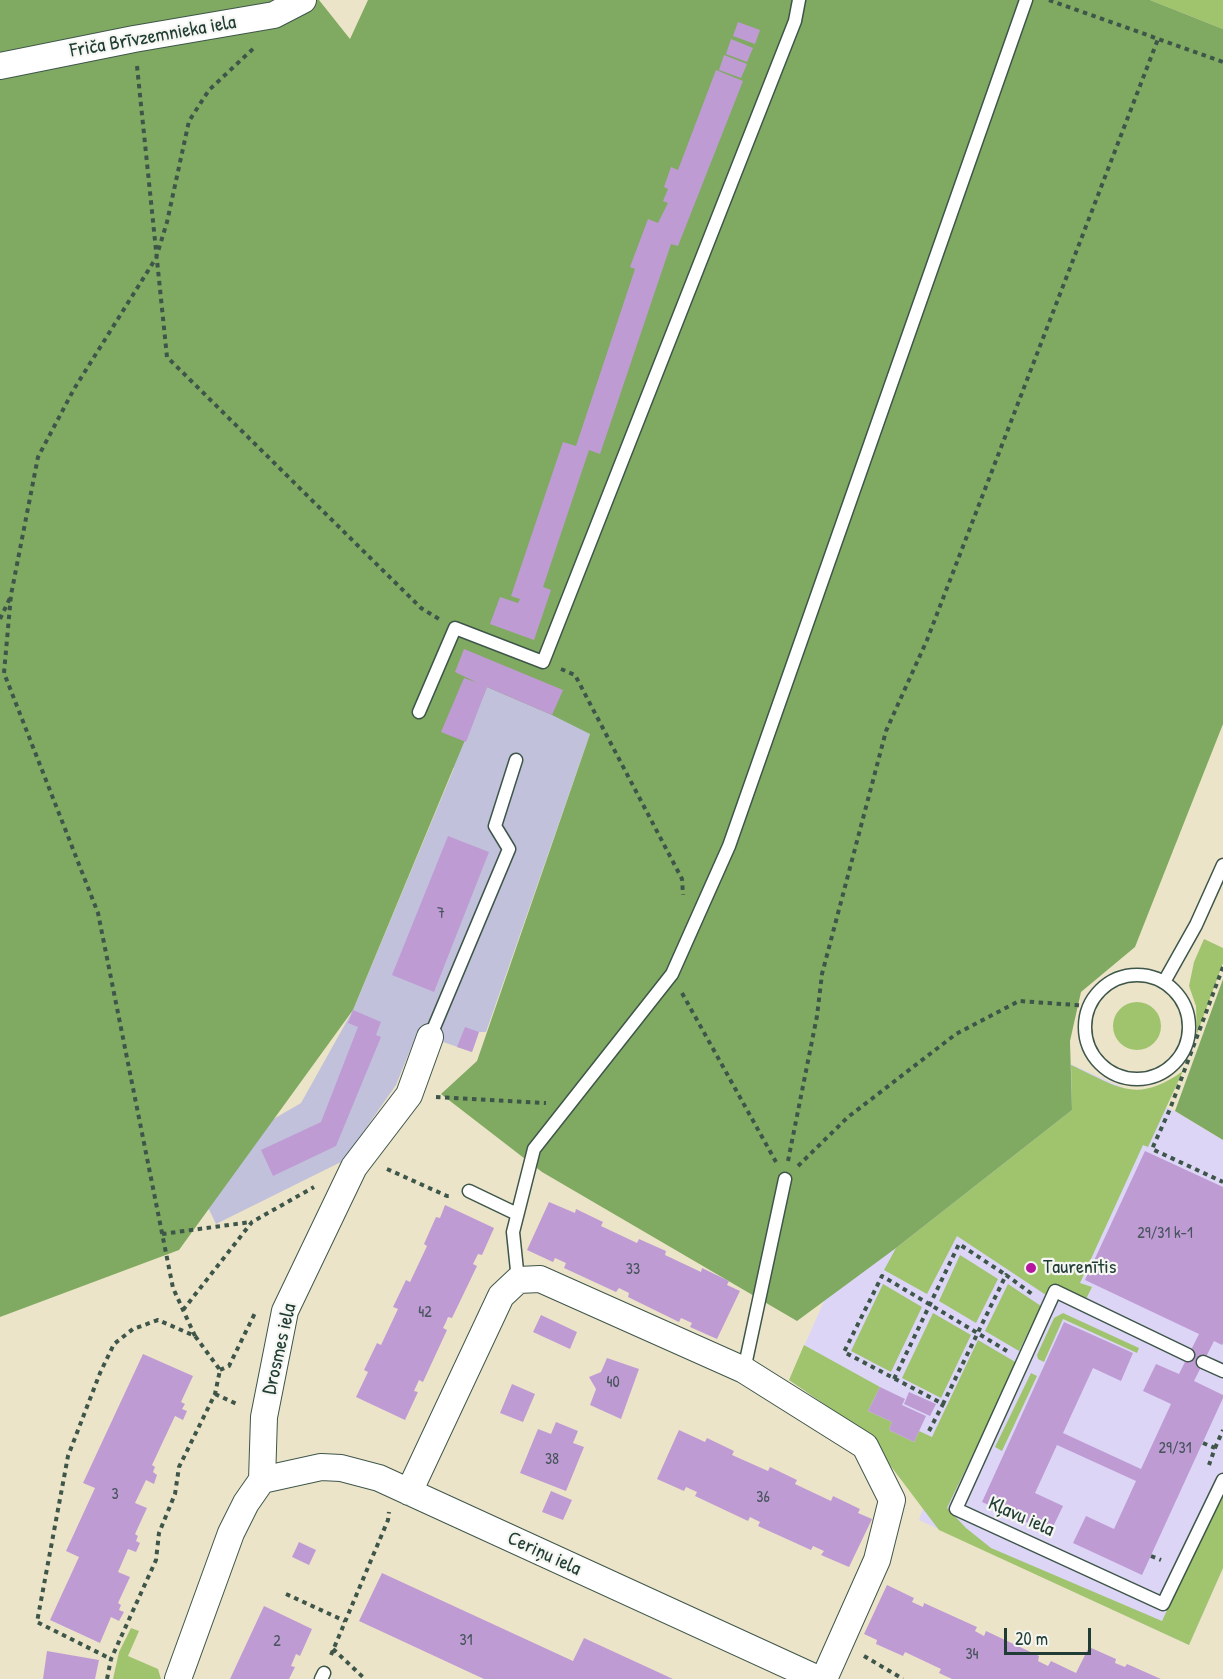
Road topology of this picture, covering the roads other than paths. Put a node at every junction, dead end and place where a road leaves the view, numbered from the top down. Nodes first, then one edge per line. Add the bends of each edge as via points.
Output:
1 (303, 0) edge
2 (799, 0) edge
3 (1026, 0) edge
4 (0, 66) edge
5 (419, 712) dead end
6 (516, 760) dead end
7 (1223, 865) edge
8 (1164, 982) junction
9 (430, 1037) joint
10 (785, 1179) road end
11 (469, 1191) road end
12 (518, 1214) junction
13 (518, 1280) junction
14 (1188, 1355) dead end
15 (1203, 1362) dead end
16 (744, 1370) junction
17 (1223, 1371) edge
18 (262, 1480) junction
19 (1223, 1480) edge
20 (403, 1489) junction
21 (178, 1679) edge
22 (818, 1679) edge
23 (824, 1679) edge

1 - 4 street, Friča Brīvzemnieka iela via 274,15
2 - 5 lane via 795,21 543,662 455,628
3 - 12 lane via 729,846 672,974 534,1149
6 - 9 lane via 495,826 509,849
7 - 8 lane
8 - 8 lane via 1136,975 1119,978 1103,987 1092,1000 1085,1016 1085,1034 1090,1051 1114,1075 1147,1078 1163,1072 1185,1047 1187,1014 1180,998
9 - 18 street, Drosmes iela via 409,1095 354,1167 285,1311 264,1417
10 - 16 lane
11 - 12 lane
12 - 13 lane via 513,1233
13 - 16 street via 540,1279
13 - 20 street via 501,1296
14 - 19 lane, Kļavu iela via 1055,1291 956,1509 1163,1604
15 - 17 lane
16 - 23 street via 865,1446 892,1500 876,1560
18 - 20 street, Ceriņu iela via 321,1467 341,1468
18 - 21 street via 231,1533
20 - 22 street, Ceriņu iela

